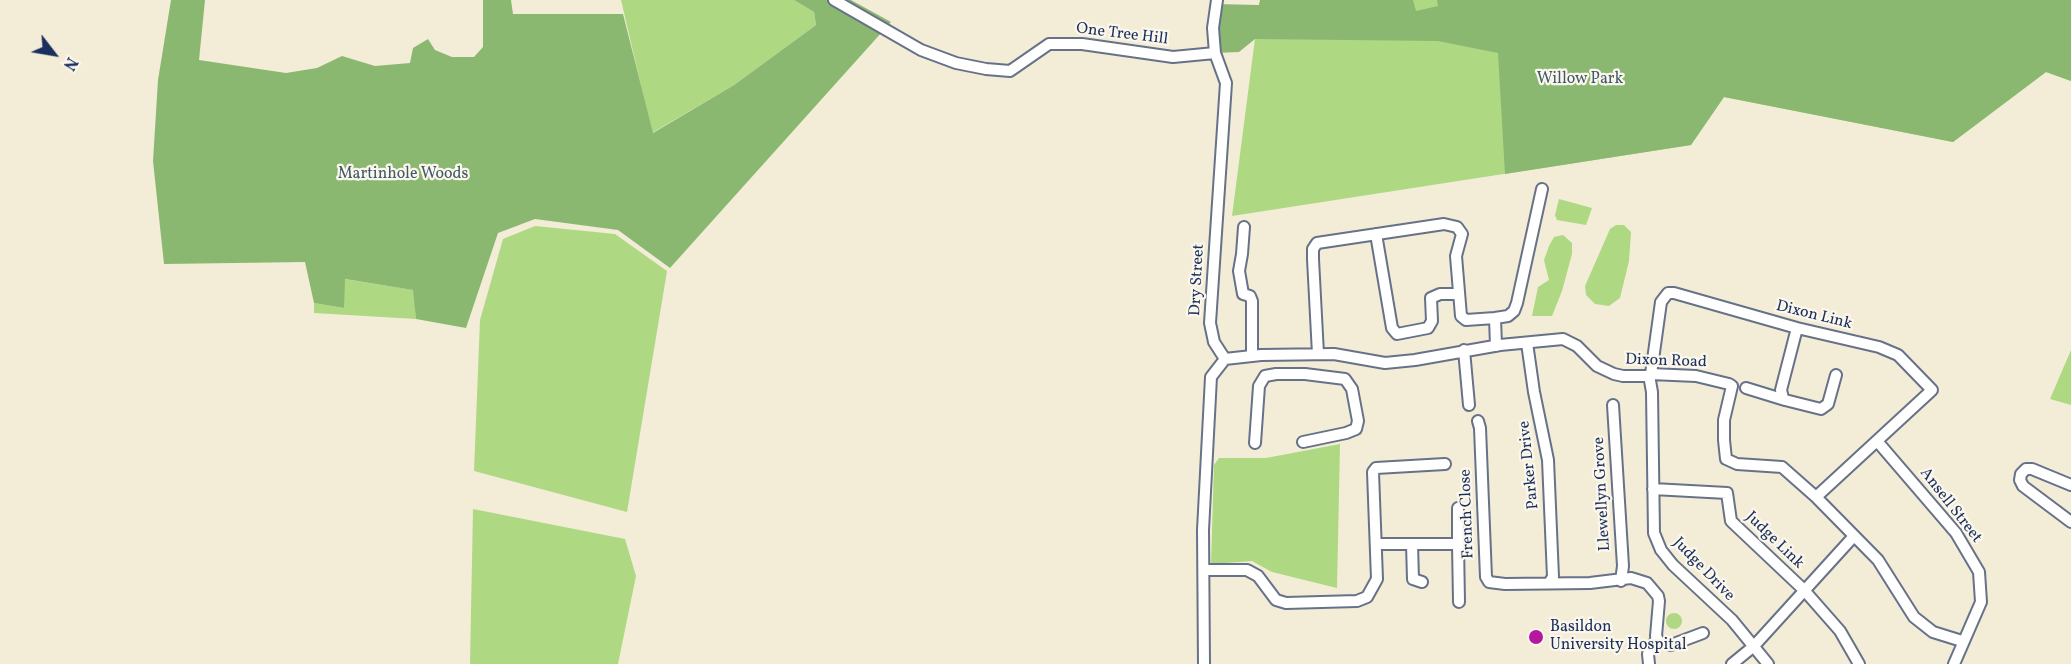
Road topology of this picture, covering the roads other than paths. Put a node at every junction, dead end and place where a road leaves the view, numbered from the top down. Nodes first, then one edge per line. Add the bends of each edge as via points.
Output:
1 (834, 0) edge
2 (1216, 0) edge
3 (1215, 53) junction
4 (1542, 189) dead end
5 (1244, 227) dead end
6 (1376, 234) junction
7 (1459, 294) junction
8 (1495, 318) junction
9 (1797, 328) junction
10 (1527, 343) junction
11 (1496, 346) junction
12 (1464, 350) junction
13 (1289, 354) junction
14 (1318, 354) junction
15 (1252, 355) junction
16 (1225, 359) junction
17 (1289, 374) junction
18 (1650, 374) junction
19 (1836, 375) dead end
20 (1746, 388) dead end
21 (1785, 400) junction
22 (1469, 405) dead end
23 (1614, 405) dead end
24 (1478, 421) dead end
25 (1877, 441) junction
26 (1303, 442) dead end
27 (1255, 443) dead end
28 (1445, 464) dead end
29 (2071, 485) edge
30 (1653, 489) junction
31 (1816, 498) junction
32 (1458, 508) dead end
33 (2071, 522) edge
34 (1854, 536) junction
35 (1376, 544) junction
36 (1412, 544) junction
37 (1458, 544) junction
38 (1204, 570) junction
39 (1621, 581) junction
40 (1422, 582) dead end
41 (1549, 582) junction
42 (1804, 590) junction
43 (1459, 602) dead end
44 (1703, 633) dead end
45 (1656, 640) junction
46 (1962, 641) junction
47 (1754, 646) junction
48 (1204, 664) edge
49 (1649, 664) edge
50 (1732, 664) edge
51 (1768, 664) edge
52 (1859, 664) edge
53 (1954, 664) edge

1 - 3 street, One Tree Hill via 921,50 986,69 1010,71 1049,44 1082,44 1173,57
2 - 3 street, Dry Street
3 - 16 street, Dry Street via 1226,83 1210,323 1214,342
4 - 8 street via 1517,303 1508,316
5 - 15 street via 1239,271 1243,294 1252,301
6 - 7 street via 1444,224 1457,227 1462,234 1456,256
6 - 7 street via 1392,328 1397,334 1428,328 1432,321 1431,298
6 - 14 street via 1314,245
7 - 8 street via 1463,319
8 - 11 street
9 - 18 street, Dixon Link via 1668,293 1661,302
9 - 21 street via 1781,390
9 - 25 street, Dixon Link via 1890,351 1932,390
10 - 11 street, Dixon Road
10 - 18 street, Dixon Road via 1563,339 1577,346 1605,372 1623,376
10 - 41 street, Parker Drive via 1548,460 1553,577
11 - 12 street, Dixon Road
12 - 14 street, Dixon Road via 1385,363
12 - 22 street
13 - 14 street, Dixon Road
13 - 15 street, Dixon Road
13 - 17 street
15 - 16 street, Dixon Road
16 - 38 street via 1211,377
17 - 26 street via 1338,377 1345,379 1352,389 1356,429
17 - 27 street via 1268,375 1260,382
18 - 30 street, Judge Drive
18 - 31 street, Dixon Road via 1696,376 1732,386 1724,420 1726,459 1737,464 1782,467
19 - 21 street via 1824,408
20 - 21 street
23 - 39 street, Llewellyn Grove
24 - 41 street, French Close via 1486,578 1494,583
25 - 31 street, Dixon Link
25 - 46 street, Ansell Street via 1956,533 1980,572 1981,602
28 - 35 street via 1376,468
29 - 33 street via 2032,469 2026,469 2020,480
30 - 42 street, Judge Link via 1727,493 1731,520
30 - 47 street, Judge Drive via 1654,533 1660,550
31 - 34 street, Dixon Road
32 - 37 street
34 - 42 street
34 - 46 street, Dixon Road via 1878,560 1914,617 1933,632
35 - 36 street
35 - 38 street via 1377,579 1367,597 1357,601 1286,603 1276,600 1258,576 1247,570
36 - 37 street
36 - 40 street via 1413,579
37 - 43 street
38 - 48 street
39 - 41 street
39 - 45 street via 1643,581 1658,596
42 - 47 street
42 - 52 street, Judge Link via 1840,631
44 - 45 street via 1671,645
45 - 49 street via 1648,654
46 - 53 street, Ansell Street
47 - 50 street
47 - 51 street, Judge Drive

